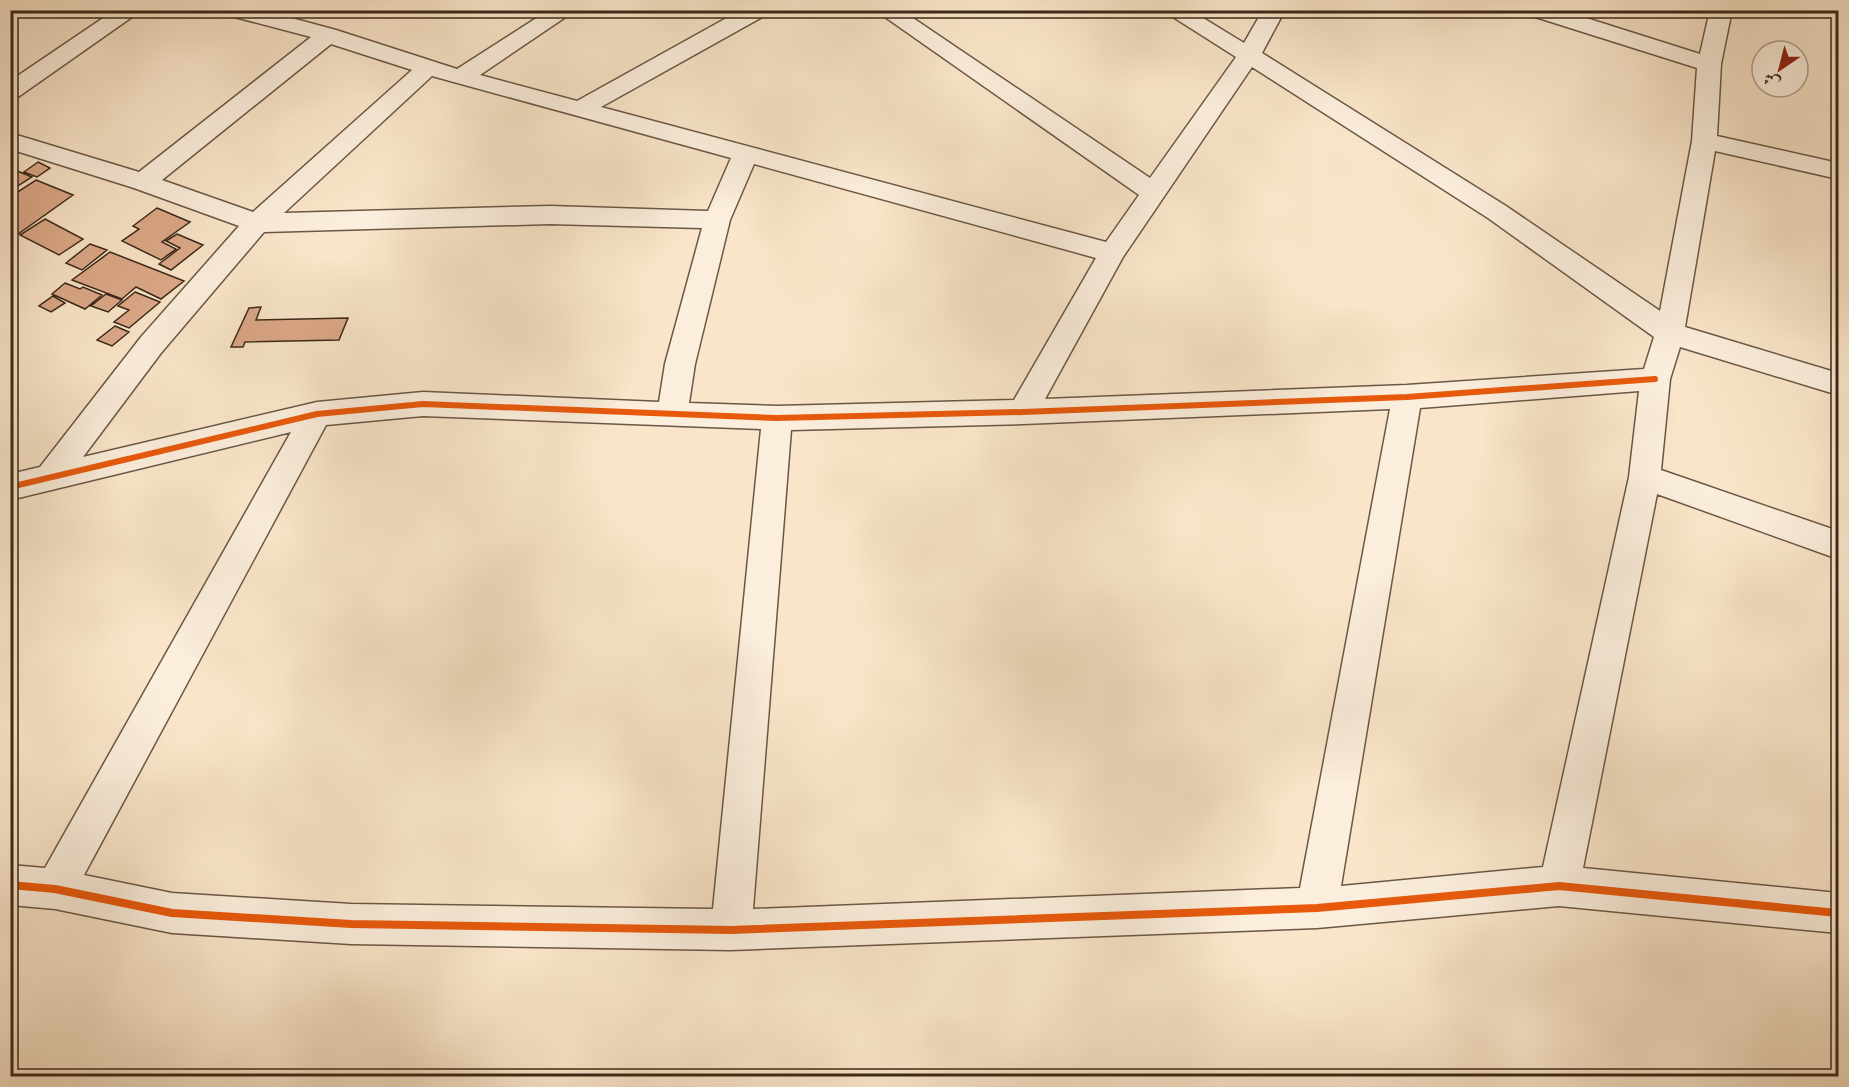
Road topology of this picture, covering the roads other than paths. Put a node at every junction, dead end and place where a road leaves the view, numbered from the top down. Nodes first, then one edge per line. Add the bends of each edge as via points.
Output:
1 (131, 10) edge
2 (235, 10) edge
3 (566, 10) edge
4 (758, 10) edge
5 (886, 10) edge
6 (1173, 10) edge
7 (1274, 10) edge
8 (1537, 10) edge
9 (1721, 10) edge
10 (328, 35) junction
11 (1249, 55) junction
12 (1709, 64) junction
13 (428, 68) junction
14 (462, 76) junction
15 (10, 92) edge
16 (579, 109) junction
17 (10, 141) edge
18 (1704, 141) junction
19 (745, 155) junction
20 (1839, 171) edge
21 (143, 182) junction
22 (1154, 193) junction
23 (717, 220) junction
24 (257, 223) junction
25 (1112, 253) junction
26 (1670, 333) junction
27 (1655, 379) junction
28 (1839, 384) edge
29 (1407, 397) junction
30 (1023, 412) junction
31 (672, 413) junction
32 (317, 414) junction
33 (777, 418) junction
34 (1645, 477) junction
35 (48, 480) junction
36 (10, 487) edge
37 (1839, 545) edge
38 (10, 885) edge
39 (1559, 886) junction
40 (55, 889) junction
41 (1317, 908) junction
42 (1839, 913) edge
43 (731, 930) junction

1 - 15 street
2 - 10 street
3 - 14 street
4 - 16 street
5 - 22 street
6 - 11 street
7 - 11 street
8 - 12 street
9 - 12 street
10 - 13 street
10 - 21 street
11 - 22 street
11 - 26 street via 1497,212
12 - 18 street
13 - 14 street
13 - 24 street
14 - 16 street
16 - 19 street
17 - 21 street
18 - 20 street
18 - 26 street
19 - 23 street
19 - 25 street
21 - 24 street
22 - 25 street
23 - 24 street via 550,215
23 - 31 street via 680,364
24 - 35 street via 151,345
25 - 30 street
26 - 27 street
26 - 28 street
27 - 29 street
27 - 34 street
29 - 30 street
29 - 41 street
30 - 33 street
31 - 32 street via 423,404
31 - 33 street
32 - 35 street
32 - 40 street
33 - 43 street
34 - 37 street
34 - 39 street
35 - 36 street
38 - 40 street
39 - 41 street
39 - 42 street
40 - 43 street via 172,913 351,924
41 - 43 street

